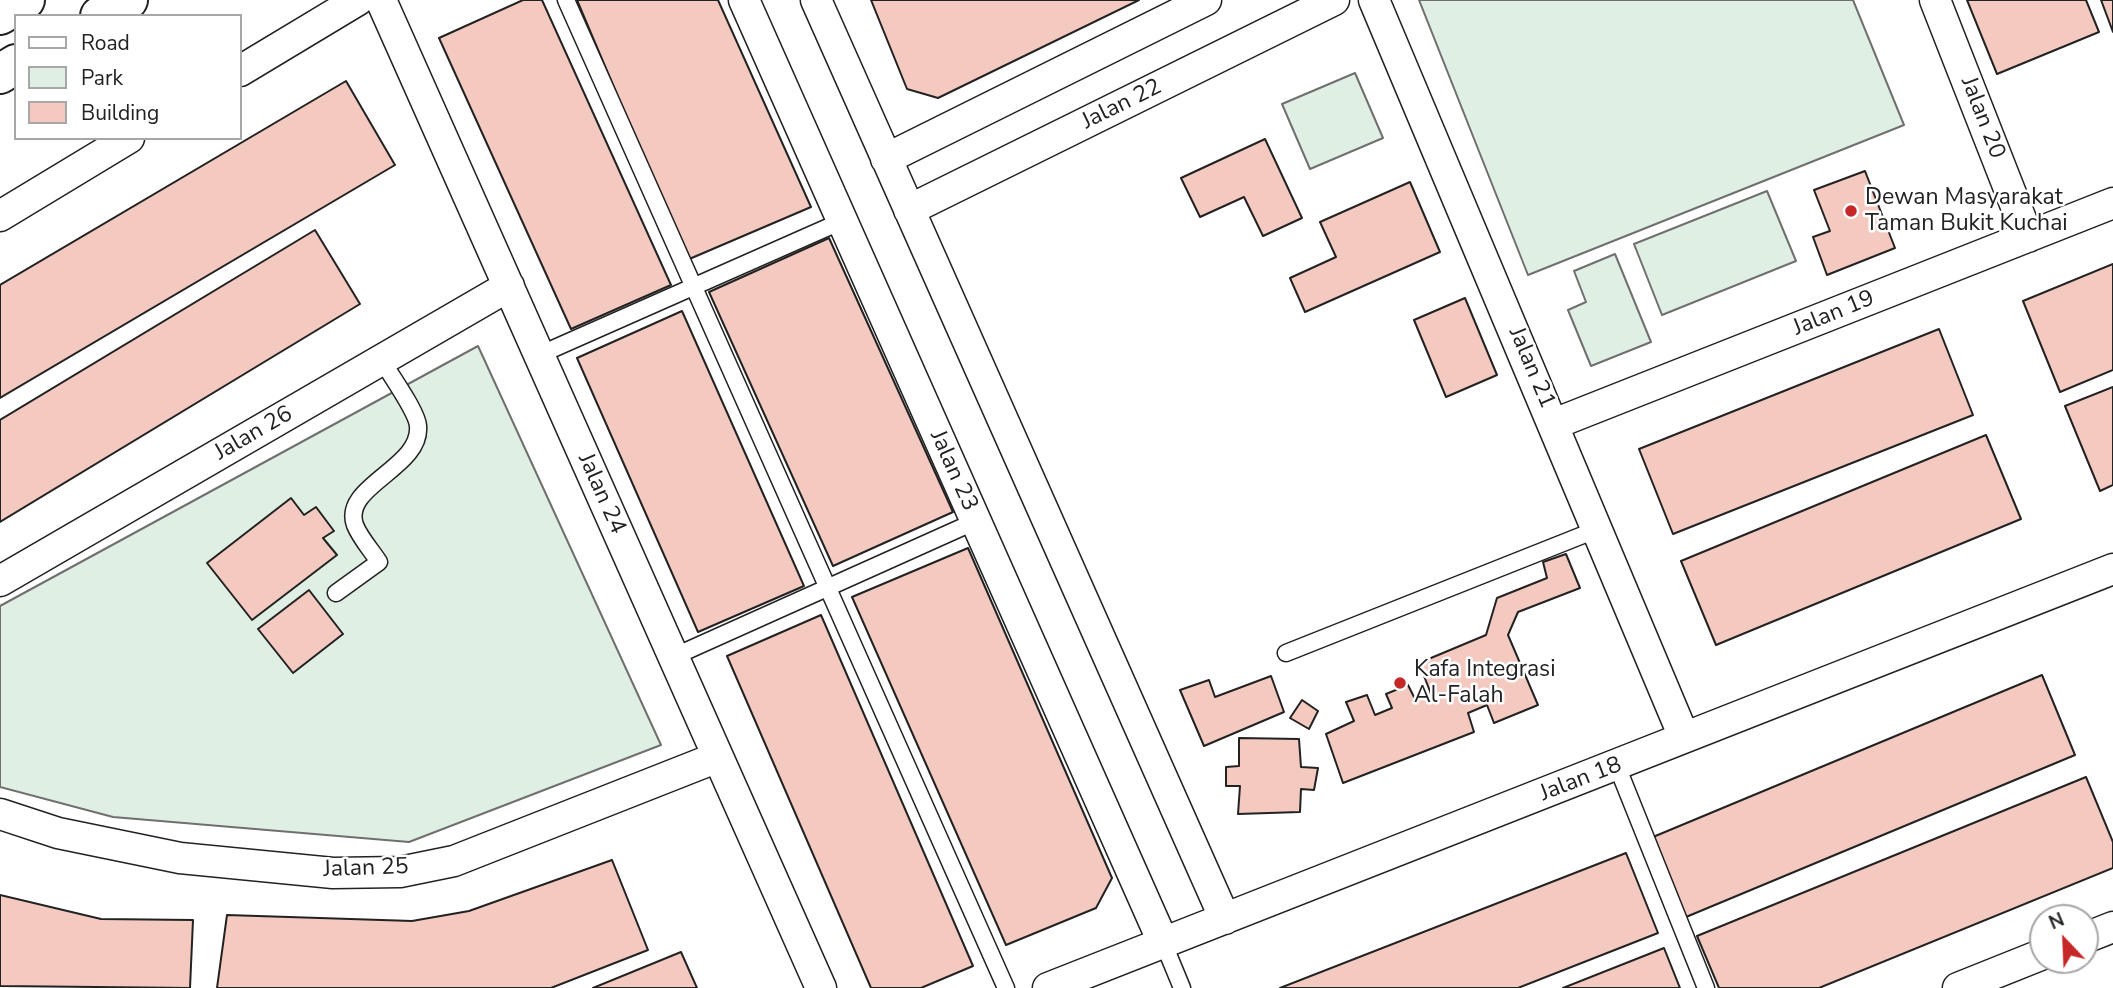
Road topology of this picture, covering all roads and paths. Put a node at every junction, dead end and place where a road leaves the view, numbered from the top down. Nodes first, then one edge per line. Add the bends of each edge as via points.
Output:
1 (25, 0) edge
2 (128, 0) edge
3 (358, 0) edge
4 (381, 0) edge
5 (566, 0) edge
6 (744, 0) edge
7 (816, 0) edge
8 (1206, 0) edge
9 (1334, 0) edge
10 (1374, 0) edge
11 (1935, 0) edge
12 (104, 14) edge
13 (0, 15) edge
14 (242, 70) edge
15 (126, 140) edge
16 (886, 159) junction
17 (2113, 204) edge
18 (909, 210) junction
19 (0, 216) edge
20 (842, 221) junction
21 (2028, 237) junction
22 (509, 286) junction
23 (694, 287) junction
24 (539, 355) junction
25 (382, 360) junction
26 (1554, 424) junction
27 (976, 521) junction
28 (1598, 529) junction
29 (2113, 569) edge
30 (0, 581) edge
31 (828, 587) junction
32 (336, 593) dead end
33 (1286, 653) dead end
34 (673, 657) junction
35 (1684, 737) junction
36 (718, 757) junction
37 (1617, 766) junction
38 (0, 814) edge
39 (1225, 919) junction
40 (1163, 942) junction
41 (2029, 960) edge
42 (821, 988) edge
43 (1006, 988) edge
44 (1048, 988) edge
45 (1182, 988) edge
46 (1706, 988) edge
47 (1958, 988) edge

1 - 13 main road
2 - 12 main road
3 - 14 street
4 - 22 street, Jalan 24
5 - 23 lane
6 - 20 street, Jalan 23
7 - 16 street
8 - 16 street
9 - 18 street, Jalan 22
10 - 26 street, Jalan 21
11 - 21 street, Jalan 20
15 - 19 street
16 - 18 street
17 - 21 street, Jalan 19
18 - 39 street
20 - 23 lane
20 - 27 street, Jalan 23
21 - 26 street, Jalan 19
22 - 24 street, Jalan 24
22 - 25 street, Jalan 26
23 - 24 lane
23 - 31 lane
24 - 34 street, Jalan 24
25 - 30 street, Jalan 26
25 - 32 lane via 418,424 416,442 404,459 364,493 355,508 355,524 379,562
26 - 28 street, Jalan 21
27 - 31 lane
27 - 40 street, Jalan 23
28 - 33 lane
28 - 35 street, Jalan 21
29 - 35 street, Jalan 18
31 - 34 lane
31 - 43 lane
34 - 36 street, Jalan 24
35 - 37 street, Jalan 18
36 - 38 street, Jalan 25 via 454,861 400,872 332,873 180,858 58,833
36 - 42 street, Jalan 24
37 - 39 street, Jalan 18
37 - 46 lane
39 - 40 street, Jalan 18
40 - 44 street, Jalan 18
40 - 45 lane
41 - 47 street

